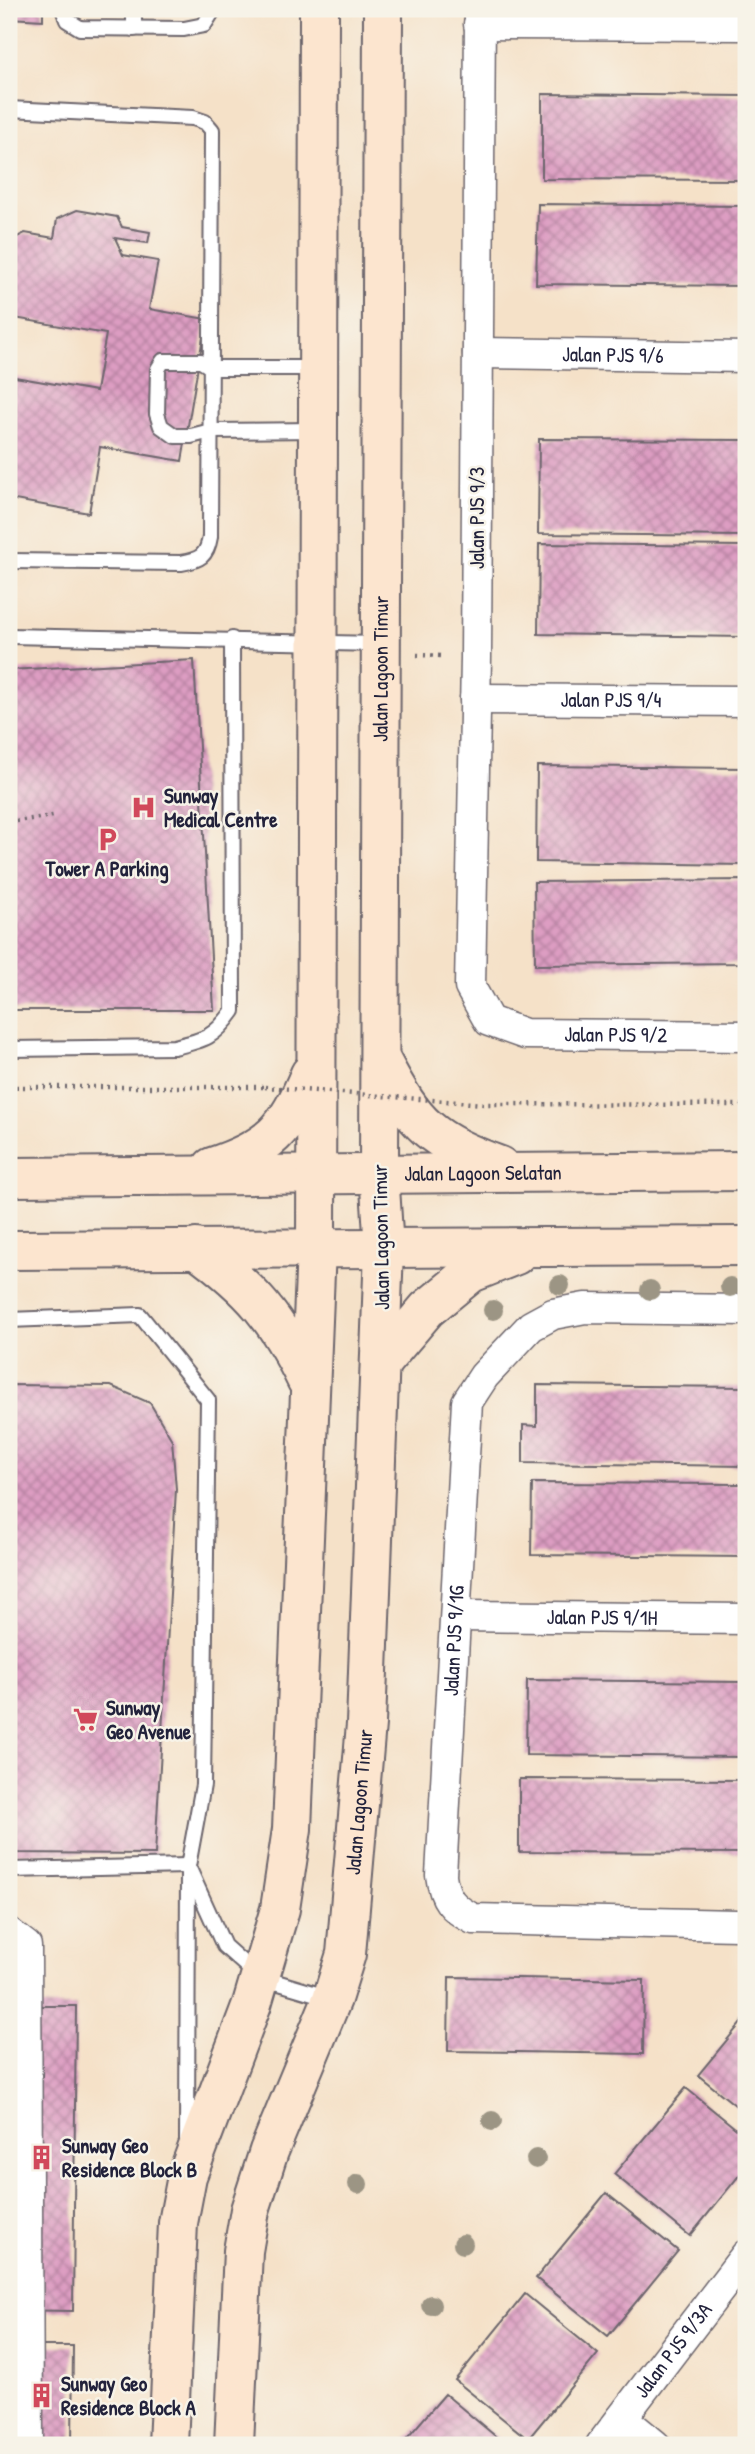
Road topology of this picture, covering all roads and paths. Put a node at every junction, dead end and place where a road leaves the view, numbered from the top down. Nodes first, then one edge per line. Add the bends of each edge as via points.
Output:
1 (63, 9) edge
2 (134, 9) edge
3 (214, 9) edge
4 (319, 9) edge
5 (383, 9) edge
6 (480, 16) edge
7 (746, 25) edge
8 (134, 29) junction
9 (9, 109) edge
10 (478, 353) junction
11 (746, 358) edge
12 (212, 368) junction
13 (317, 368) junction
14 (317, 430) junction
15 (211, 431) junction
16 (9, 561) edge
17 (9, 636) edge
18 (232, 639) junction
19 (316, 641) junction
20 (381, 649) junction
21 (476, 657) junction
22 (475, 699) junction
23 (746, 701) edge
24 (53, 816) dead end
25 (9, 822) edge
26 (489, 1021) joint
27 (746, 1035) edge
28 (9, 1049) edge
29 (379, 1057) junction
30 (314, 1061) junction
31 (9, 1087) edge
32 (746, 1105) edge
33 (513, 1170) junction
34 (746, 1171) edge
35 (379, 1172) junction
36 (193, 1173) junction
37 (314, 1173) junction
38 (9, 1177) edge
39 (538, 1246) junction
40 (746, 1246) edge
41 (196, 1248) junction
42 (316, 1248) junction
43 (384, 1249) junction
44 (9, 1250) edge
45 (746, 1310) edge
46 (9, 1320) edge
47 (382, 1362) junction
48 (309, 1386) junction
49 (458, 1616) junction
50 (746, 1619) edge
51 (188, 1866) junction
52 (9, 1870) edge
53 (737, 1925) dead end
54 (9, 1933) edge
55 (259, 1977) junction
56 (332, 1999) junction
57 (187, 2176) junction
58 (746, 2255) edge
59 (622, 2418) junction
60 (28, 2445) edge
61 (168, 2445) edge
62 (234, 2445) edge
63 (601, 2445) edge
64 (655, 2445) edge

1 - 8 lane via 67,20 80,28
2 - 8 lane
3 - 8 lane via 204,24 184,29
4 - 13 main road
5 - 20 main road, Jalan Lagoon Timur
6 - 7 street
6 - 10 street, Jalan PJS 9/3
9 - 12 lane via 193,118 212,130
10 - 11 street, Jalan PJS 9/6
10 - 21 street, Jalan PJS 9/3
12 - 13 lane
12 - 15 lane
12 - 15 lane via 201,360 163,361 158,369 157,414 162,426 175,436
13 - 14 main road
14 - 15 lane
14 - 19 main road
15 - 16 lane via 210,537 208,551 198,561
17 - 18 lane
18 - 19 lane
18 - 28 lane via 233,1011 218,1032 174,1047
19 - 20 lane
19 - 30 main road
20 - 21 path
20 - 29 main road, Jalan Lagoon Timur
21 - 22 street, Jalan PJS 9/3
22 - 23 street, Jalan PJS 9/4
22 - 26 street, Jalan PJS 9/3 via 470,987
24 - 25 path
26 - 27 street, Jalan PJS 9/2 via 525,1034
29 - 33 main road via 415,1119 467,1153
29 - 35 main road, Jalan Lagoon Timur
30 - 36 main road via 295,1110 276,1135 246,1156
30 - 37 main road
31 - 32 path, bridge via 266,1087 484,1104
33 - 34 main road, Jalan Lagoon Selatan
33 - 35 main road, Jalan Lagoon Selatan
35 - 37 main road, Jalan Lagoon Selatan
35 - 43 main road, Jalan Lagoon Timur
36 - 37 main road, Jalan Lagoon Selatan
36 - 38 main road, Jalan Lagoon Selatan
37 - 42 main road
39 - 40 main road
39 - 43 main road
39 - 47 main road via 471,1272 427,1309
41 - 42 main road
41 - 44 main road
41 - 48 main road via 259,1301 287,1339
42 - 43 main road
42 - 48 main road
43 - 47 main road, Jalan Lagoon Timur
45 - 49 street, Jalan PJS 9/1G via 585,1308 553,1314 531,1326 484,1376 467,1402
46 - 51 lane via 140,1315 208,1400 203,1785
47 - 56 main road, Jalan Lagoon Timur via 366,1724 347,1941
48 - 55 main road via 292,1829 280,1909
49 - 50 street, Jalan PJS 9/1H
49 - 53 street, Jalan PJS 9/1G via 441,1875 444,1896 473,1919
51 - 52 lane
51 - 55 lane via 224,1946
51 - 57 lane
54 - 60 street via 26,1946
55 - 56 lane
55 - 57 main road
56 - 62 main road, Jalan Lagoon Timur via 250,2210 243,2251
57 - 61 main road via 178,2223
58 - 59 street, Jalan PJS 9/3A
59 - 63 street, Jalan PJS 9/3A
59 - 64 street

